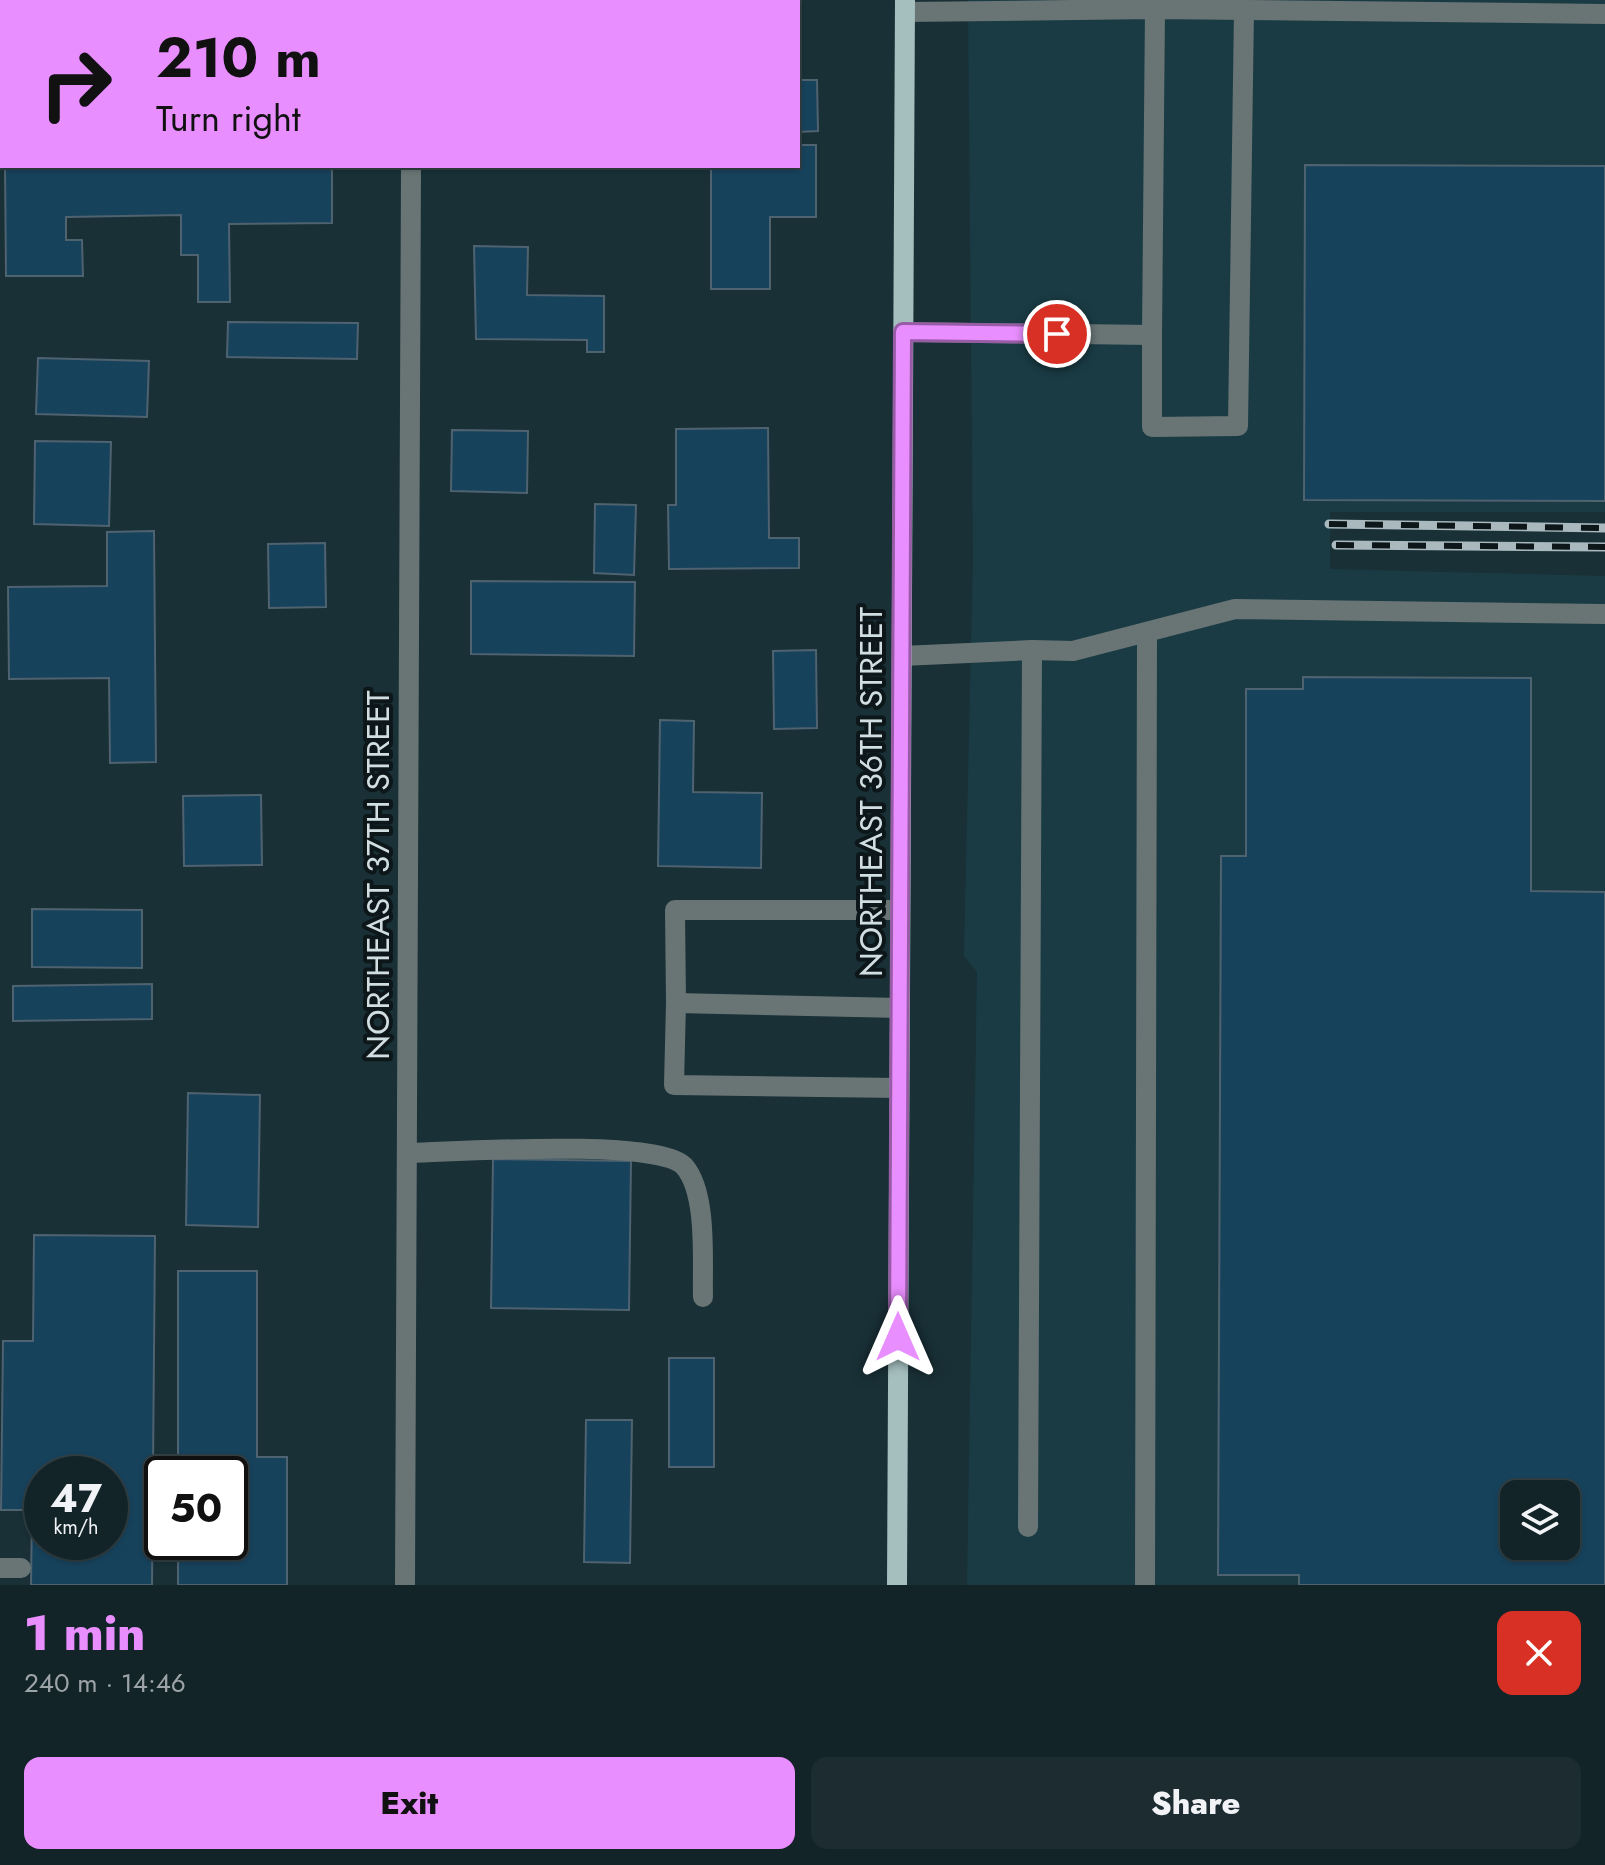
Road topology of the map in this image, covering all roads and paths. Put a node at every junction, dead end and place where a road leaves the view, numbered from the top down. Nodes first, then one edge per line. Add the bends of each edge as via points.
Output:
1 (905, 6) edge
2 (1155, 9) junction
3 (1244, 10) junction
4 (1605, 14) edge
5 (411, 168) edge
6 (903, 332) junction
7 (1152, 335) junction
8 (1605, 614) edge
9 (1147, 632) junction
10 (1032, 650) junction
11 (902, 656) junction
12 (900, 910) junction
13 (676, 1003) junction
14 (900, 1008) junction
15 (899, 1088) junction
16 (407, 1153) junction
17 (703, 1297) dead end
18 (1028, 1527) dead end
19 (405, 1585) edge
20 (897, 1585) edge
21 (1145, 1585) edge

1 - 2 street
1 - 6 main road, NORTHEAST 36TH STREET
2 - 3 street
2 - 7 street
3 - 4 street
3 - 7 street via 1238,426 1152,427
5 - 16 street, NORTHEAST 37TH STREET
6 - 7 street
6 - 11 main road, NORTHEAST 36TH STREET
8 - 9 street via 1235,609
9 - 10 street via 1073,651
9 - 21 street
10 - 11 street
10 - 18 street
11 - 12 main road, NORTHEAST 36TH STREET
12 - 13 street via 675,910
12 - 14 main road, NORTHEAST 36TH STREET
13 - 14 street
13 - 15 street via 674,1085
14 - 15 main road, NORTHEAST 36TH STREET
15 - 20 main road, NORTHEAST 36TH STREET
16 - 17 street via 606,1150 671,1158 693,1180 699,1202
16 - 19 street, NORTHEAST 37TH STREET

